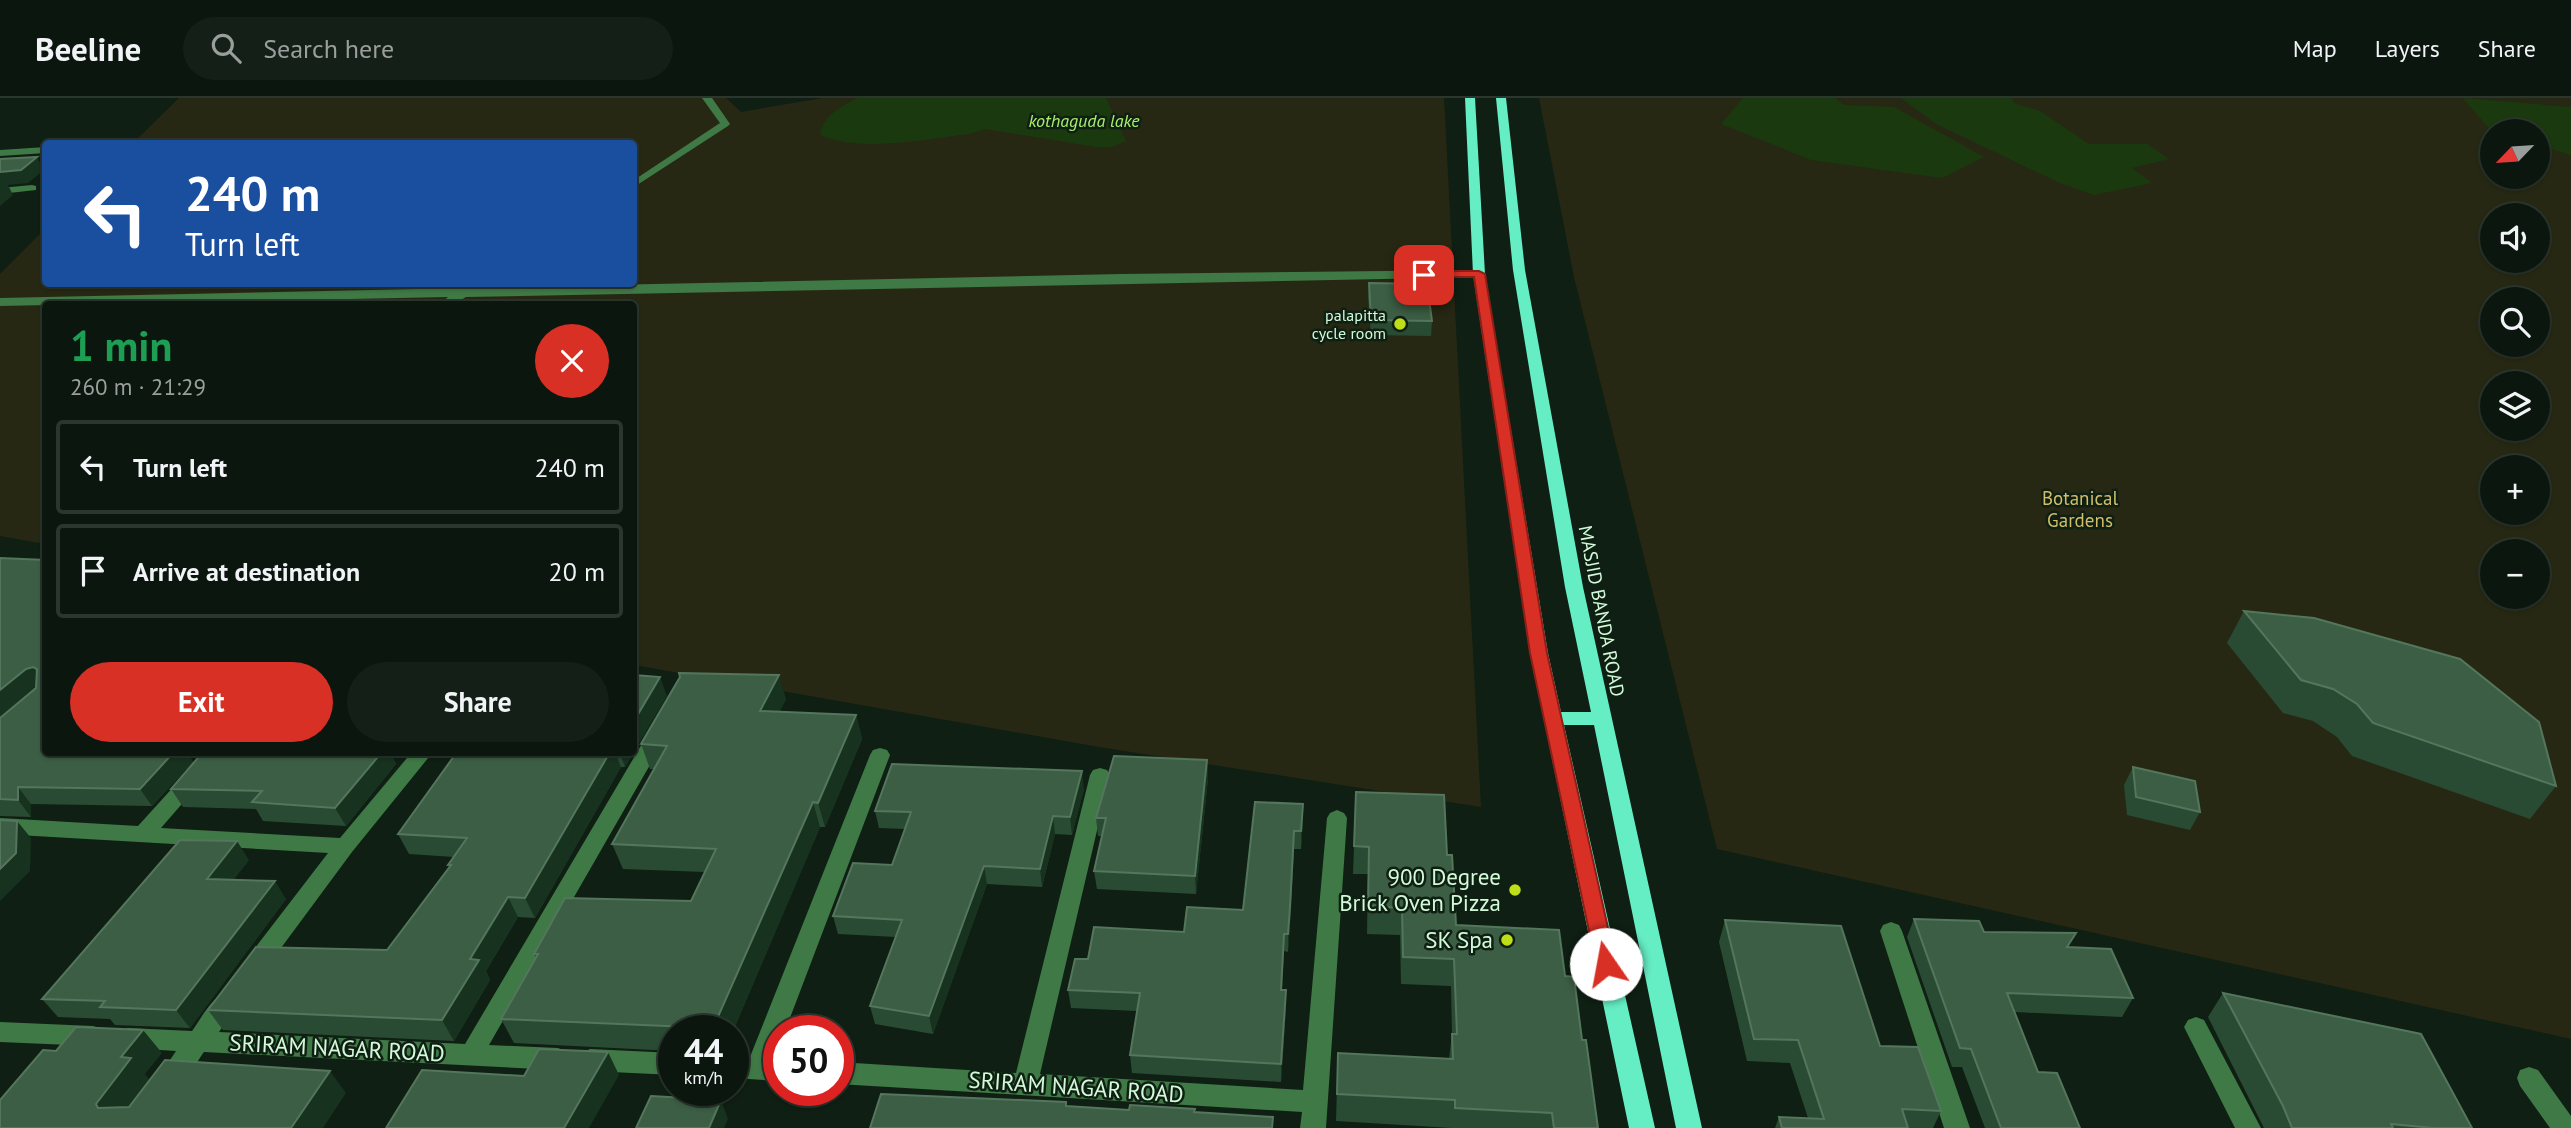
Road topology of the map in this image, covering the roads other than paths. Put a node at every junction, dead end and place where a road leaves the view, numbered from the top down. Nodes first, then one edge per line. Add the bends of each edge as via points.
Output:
1 (706, 98) edge
2 (1470, 98) edge
3 (1501, 98) edge
4 (42, 150) edge
5 (0, 153) edge
6 (637, 182) edge
7 (32, 188) dead end
8 (0, 191) edge
9 (1479, 274) junction
10 (474, 287) edge
11 (463, 293) junction
12 (42, 301) edge
13 (51, 301) edge
14 (451, 301) edge
15 (0, 302) edge
16 (1553, 718) junction
17 (1602, 719) junction
18 (663, 724) edge
19 (880, 755) dead end
20 (213, 756) edge
21 (420, 756) edge
22 (1100, 775) dead end
23 (1337, 818) dead end
24 (0, 826) edge
25 (143, 834) junction
26 (345, 846) junction
27 (1891, 931) dead end
28 (2196, 1027) dead end
29 (0, 1032) edge
30 (199, 1041) junction
31 (471, 1055) junction
32 (658, 1064) edge
33 (757, 1069) edge
34 (854, 1074) edge
35 (2529, 1079) dead end
36 (1026, 1083) junction
37 (156, 1095) edge
38 (1314, 1102) junction
39 (1312, 1128) edge
40 (1642, 1128) edge
41 (1689, 1128) edge
42 (1957, 1128) edge
43 (2248, 1128) edge
44 (2566, 1128) edge

1 - 6 street via 725,124
2 - 9 main road
3 - 17 main road, MASJID BANDA ROAD via 1519,270 1574,587
4 - 5 street
7 - 8 street
9 - 11 street
9 - 16 main road
10 - 11 street
11 - 13 street
11 - 14 street
12 - 15 street
16 - 17 main road
16 - 40 main road
17 - 41 main road, MASJID BANDA ROAD
18 - 31 street
19 - 33 street
20 - 25 street
21 - 26 street
22 - 36 street
23 - 38 street
24 - 25 street
25 - 26 street
26 - 30 street
27 - 42 street
28 - 43 street
29 - 30 street, SRIRAM NAGAR ROAD
30 - 31 street, SRIRAM NAGAR ROAD
30 - 37 street
31 - 32 street, SRIRAM NAGAR ROAD
34 - 36 street, SRIRAM NAGAR ROAD
35 - 44 street
36 - 38 street, SRIRAM NAGAR ROAD
38 - 39 street

